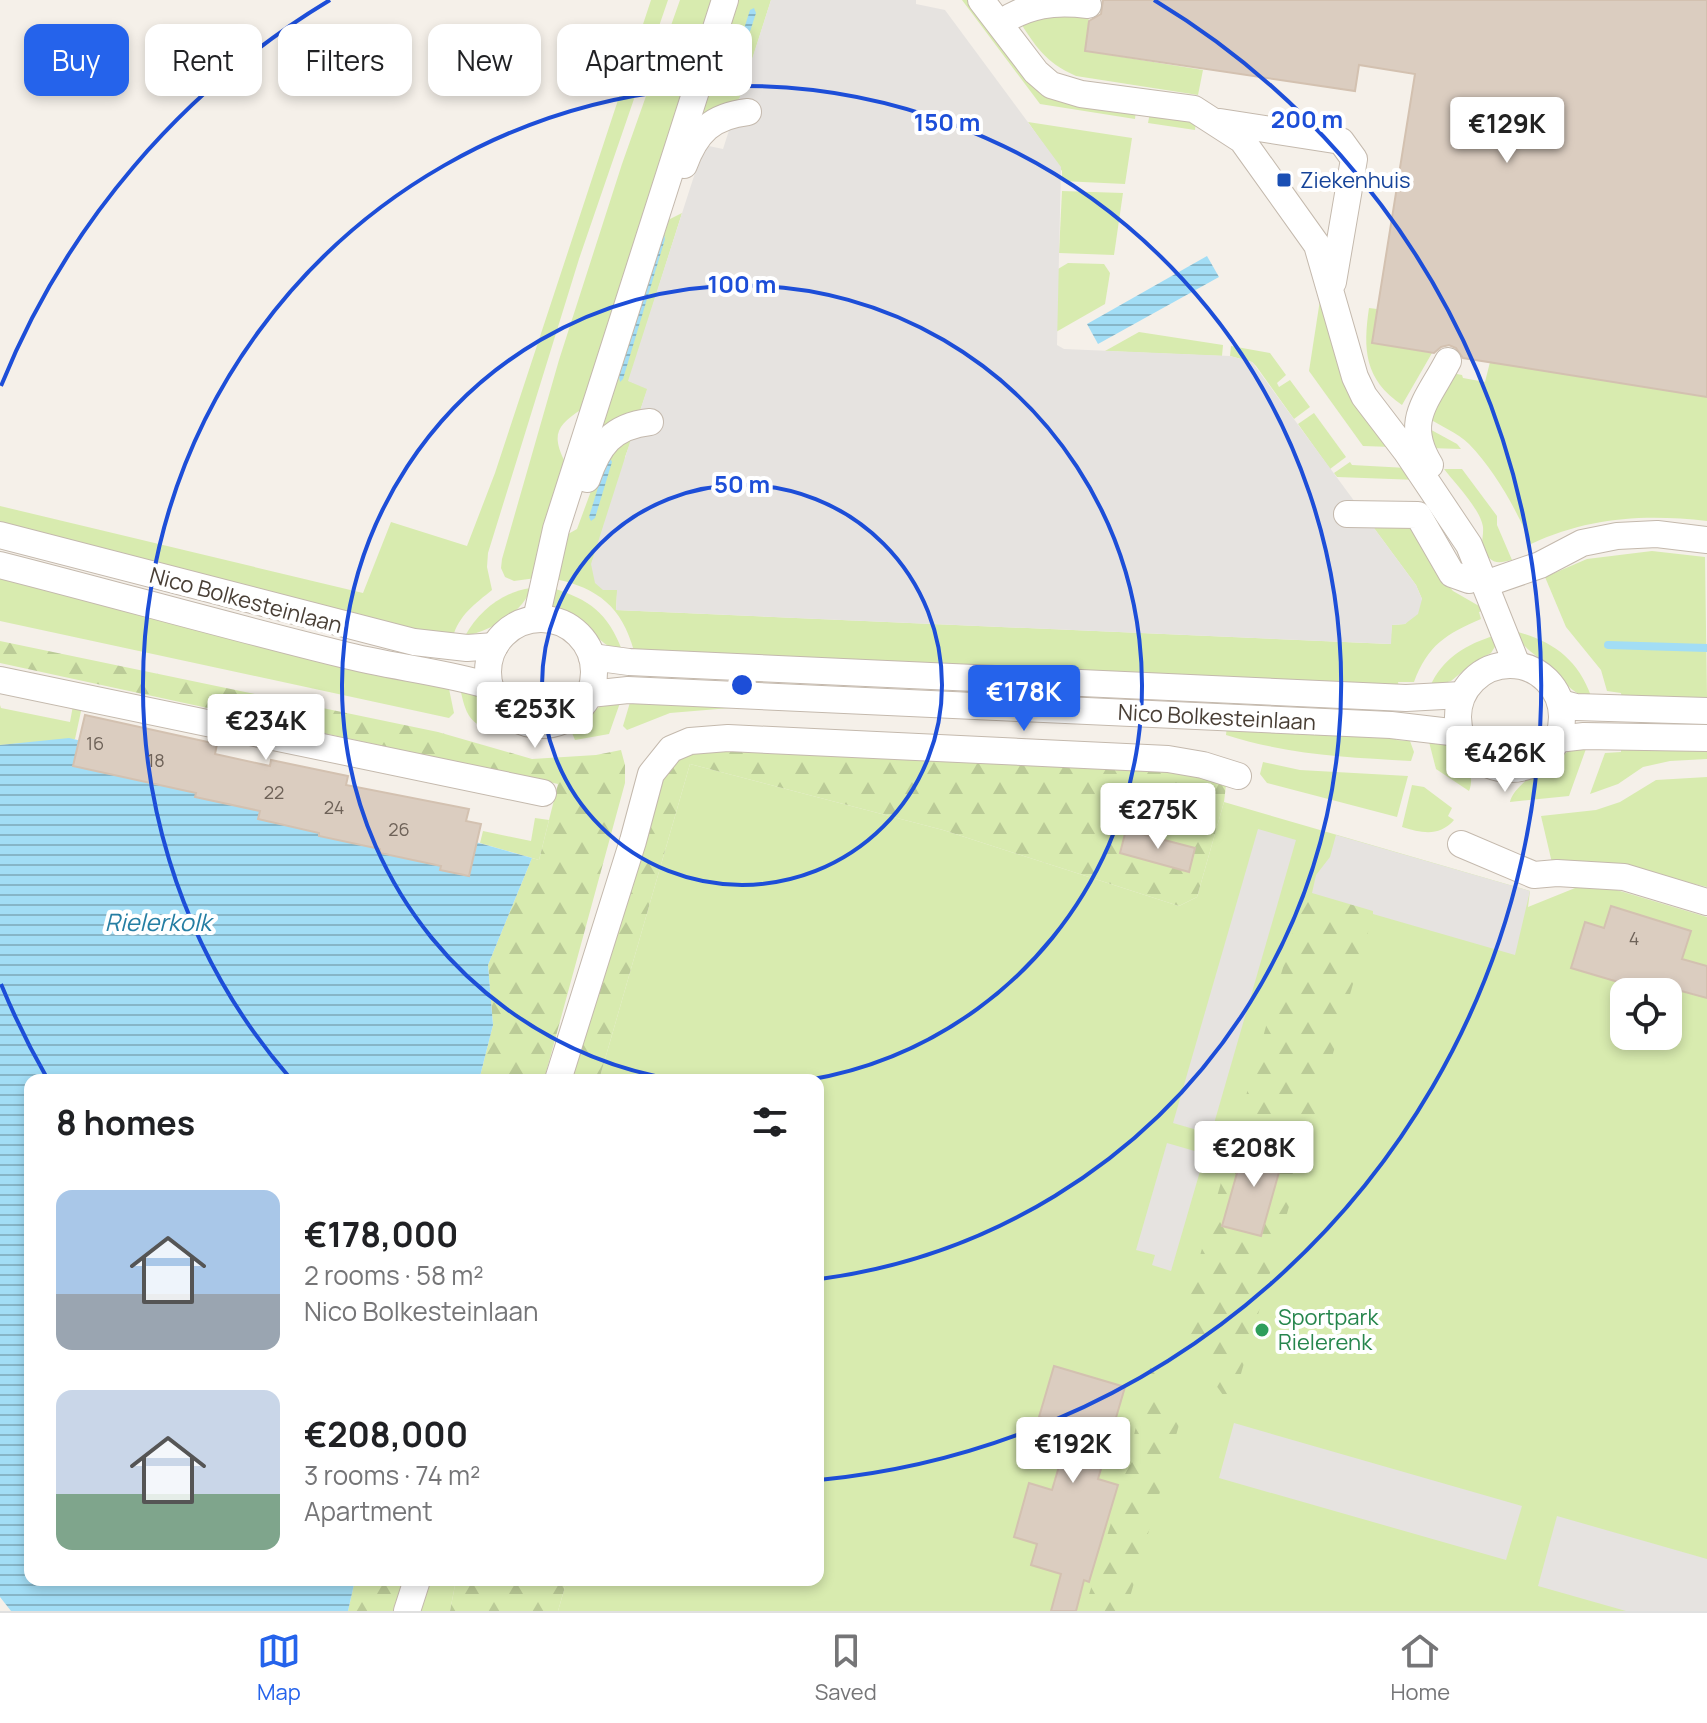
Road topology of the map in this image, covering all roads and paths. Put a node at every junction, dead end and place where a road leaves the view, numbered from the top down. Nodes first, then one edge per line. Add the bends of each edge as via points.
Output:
1 (725, 0) edge
2 (981, 0) edge
3 (1088, 5) dead end
4 (1000, 23) junction
5 (748, 112) dead end
6 (1212, 121) junction
7 (657, 208) junction
8 (1332, 289) junction
9 (650, 422) dead end
10 (1402, 445) junction
11 (1429, 506) dead end
12 (556, 529) junction
13 (0, 535) edge
14 (1707, 540) edge
15 (1469, 545) junction
16 (0, 565) edge
17 (1477, 582) junction
18 (536, 619) junction
19 (495, 646) junction
20 (592, 657) junction
21 (1517, 665) junction
22 (0, 680) edge
23 (490, 686) junction
24 (590, 694) junction
25 (1462, 695) junction
26 (1561, 703) junction
27 (1707, 711) edge
28 (1459, 733) junction
29 (1707, 738) edge
30 (1558, 739) junction
31 (1238, 776) dead end
32 (543, 793) dead end
33 (1461, 844) dead end
34 (1707, 902) edge
35 (560, 1074) edge
36 (415, 1586) edge
37 (407, 1611) edge

1 - 7 street
2 - 4 street
3 - 4 street via 1059,1 1033,6
4 - 6 street via 1051,85 1194,109
5 - 7 street via 705,126 691,146 671,203
6 - 8 street via 1242,140 1317,245
6 - 8 street via 1341,141 1354,159
7 - 12 street
8 - 10 street via 1355,377
9 - 12 street via 607,437 578,507
10 - 15 street
10 - 15 street via 1409,415 1442,360 1417,418 1417,439 1431,468 1463,508
11 - 17 street via 1412,501 1343,507 1418,515 1452,574
12 - 18 street
13 - 19 street, Nico Bolkesteinlaan via 414,642
14 - 17 street via 1617,536 1582,543 1540,565
15 - 17 street
16 - 23 street, Nico Bolkesteinlaan via 343,655
17 - 21 street
18 - 19 street via 512,627
18 - 20 street via 550,619 577,632
19 - 23 street
20 - 24 street
20 - 25 street, Nico Bolkesteinlaan via 1406,698
21 - 25 street via 1484,671
21 - 26 street via 1549,682
22 - 32 street
23 - 24 street via 507,713 537,725 568,717
24 - 28 street, Nico Bolkesteinlaan via 644,691 1391,725
25 - 28 street
26 - 27 street
26 - 30 street
28 - 30 street via 1485,763 1512,769 1539,761
29 - 30 street
31 - 35 street via 1168,759 728,738 690,741 671,749 651,774
33 - 34 street via 1534,875 1624,877
36 - 37 street

